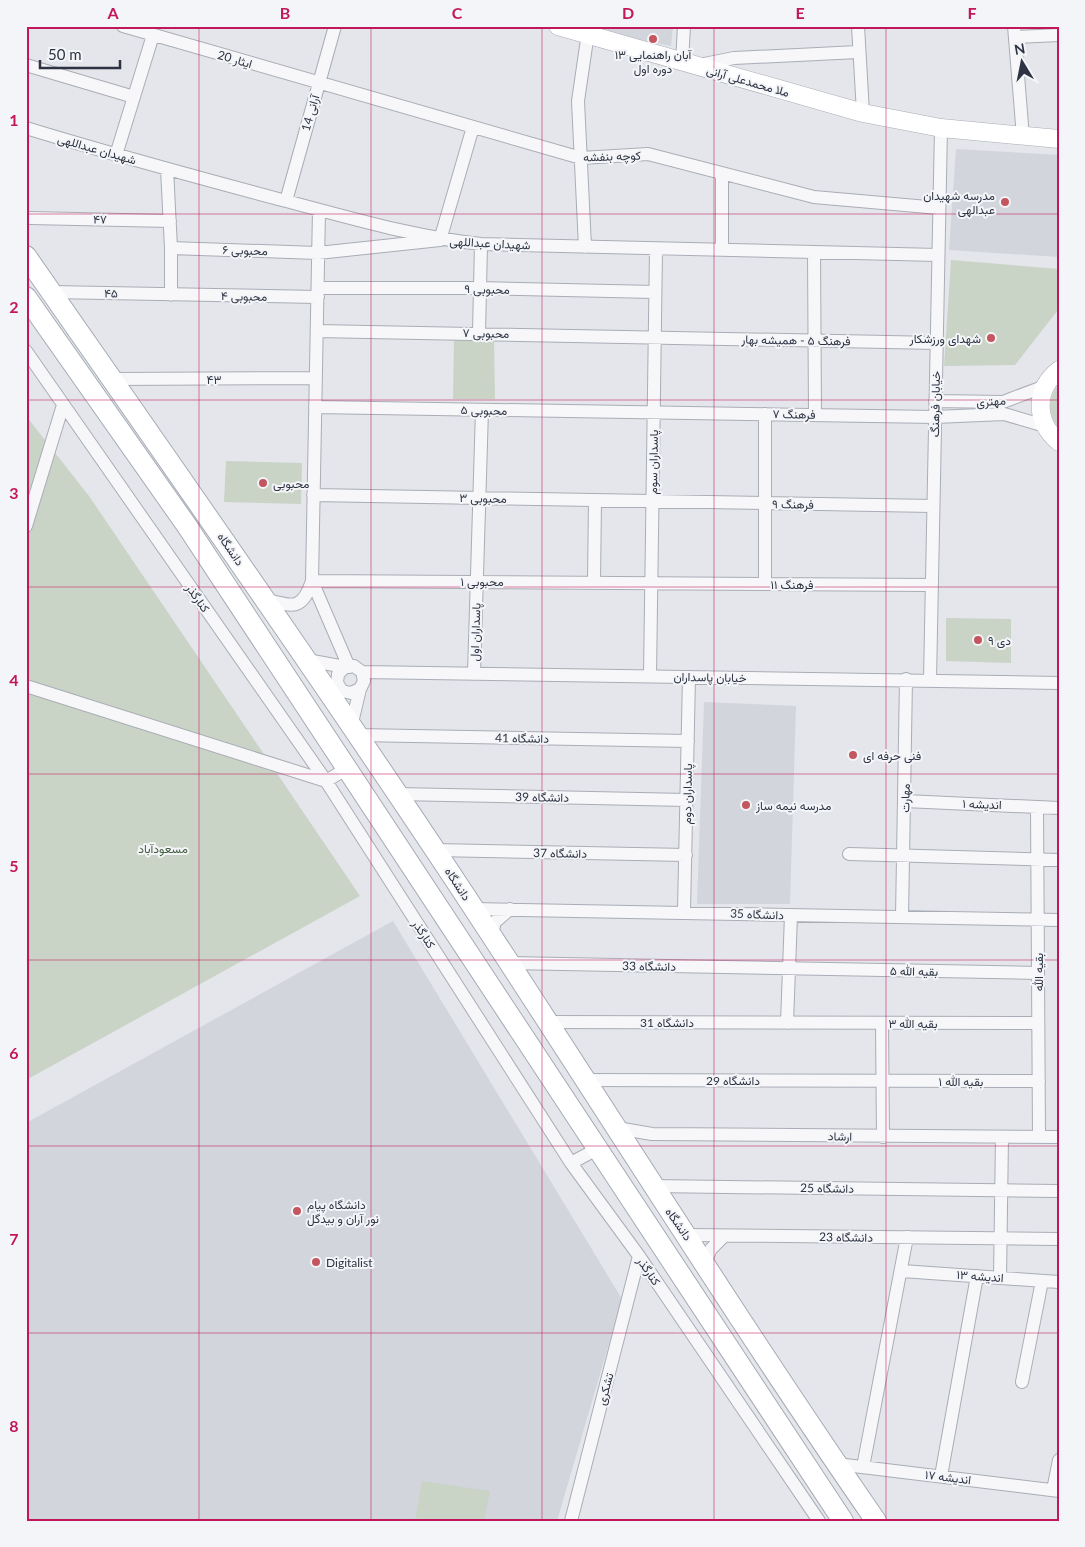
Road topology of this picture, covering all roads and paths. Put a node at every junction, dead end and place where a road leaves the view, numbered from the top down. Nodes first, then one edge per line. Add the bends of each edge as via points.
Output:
1 (123, 26) edge
2 (335, 26) edge
3 (558, 26) edge
4 (684, 26) edge
5 (858, 26) edge
6 (589, 31) edge
7 (1015, 32) edge
8 (153, 35) junction
9 (1059, 35) edge
10 (858, 52) junction
11 (688, 64) junction
12 (26, 65) edge
13 (319, 83) junction
14 (134, 98) junction
15 (863, 113) junction
16 (473, 127) junction
17 (26, 128) edge
18 (940, 128) junction
19 (1023, 137) junction
20 (1059, 139) edge
21 (116, 156) junction
22 (582, 158) junction
23 (166, 169) junction
24 (722, 174) junction
25 (286, 201) junction
26 (939, 208) junction
27 (319, 210) junction
28 (30, 218) dead end
29 (170, 221) junction
30 (440, 240) junction
31 (481, 244) junction
32 (585, 247) junction
33 (172, 248) junction
34 (656, 248) junction
35 (722, 250) junction
36 (814, 252) junction
37 (318, 253) junction
38 (938, 255) junction
39 (26, 256) edge
40 (480, 288) junction
41 (51, 292) junction
42 (655, 292) junction
43 (318, 293) junction
44 (171, 294) junction
45 (26, 296) edge
46 (317, 330) junction
47 (479, 333) junction
48 (655, 337) junction
49 (814, 340) junction
50 (936, 343) junction
51 (26, 351) edge
52 (1053, 374) edge
53 (316, 378) junction
54 (112, 379) junction
55 (935, 401) junction
56 (63, 405) junction
57 (315, 407) junction
58 (482, 410) junction
59 (654, 412) junction
60 (765, 414) junction
61 (815, 415) junction
62 (935, 416) junction
63 (1045, 426) junction
64 (1058, 442) edge
65 (313, 495) junction
66 (479, 498) junction
67 (595, 500) junction
68 (653, 501) junction
69 (764, 503) junction
70 (933, 506) junction
71 (206, 513) junction
72 (26, 526) edge
73 (187, 526) junction
74 (312, 581) junction
75 (477, 581) junction
76 (594, 582) junction
77 (652, 583) junction
78 (764, 584) junction
79 (932, 585) junction
80 (265, 599) junction
81 (307, 660) junction
82 (347, 667) junction
83 (362, 672) junction
84 (474, 674) junction
85 (650, 676) junction
86 (689, 676) junction
87 (906, 680) junction
88 (930, 680) junction
89 (1059, 683) edge
90 (26, 686) edge
91 (360, 689) junction
92 (354, 731) junction
93 (688, 741) junction
94 (348, 768) junction
95 (326, 781) junction
96 (397, 794) junction
97 (687, 800) junction
98 (905, 801) junction
99 (1037, 807) junction
100 (1059, 808) edge
101 (435, 850) junction
102 (848, 854) dead end
103 (686, 855) junction
104 (903, 855) junction
105 (1038, 860) junction
106 (1059, 860) edge
107 (474, 909) junction
108 (510, 909) junction
109 (684, 911) junction
110 (791, 915) junction
111 (902, 917) junction
112 (1038, 919) junction
113 (1059, 920) edge
114 (491, 936) junction
115 (509, 963) junction
116 (789, 968) junction
117 (1038, 973) junction
118 (547, 1022) junction
119 (788, 1023) junction
120 (882, 1023) junction
121 (1038, 1023) junction
122 (584, 1080) junction
123 (882, 1081) junction
124 (1039, 1081) junction
125 (617, 1128) junction
126 (652, 1134) junction
127 (883, 1137) junction
128 (1002, 1137) junction
129 (1039, 1137) junction
130 (1059, 1137) edge
131 (597, 1149) junction
132 (636, 1159) junction
133 (571, 1164) junction
134 (652, 1186) junction
135 (1002, 1190) junction
136 (1059, 1191) edge
137 (687, 1234) junction
138 (724, 1236) junction
139 (907, 1237) junction
140 (1001, 1238) junction
141 (1059, 1239) edge
142 (639, 1256) junction
143 (705, 1262) junction
144 (902, 1271) junction
145 (977, 1276) junction
146 (1000, 1278) junction
147 (1042, 1281) junction
148 (1059, 1282) edge
149 (1022, 1382) dead end
150 (1059, 1460) edge
151 (837, 1464) junction
152 (863, 1467) junction
153 (941, 1476) junction
154 (1056, 1491) edge
155 (571, 1521) edge
156 (819, 1521) edge
157 (842, 1521) edge
158 (876, 1521) edge

1 - 8 street, ایثار 20
2 - 13 street, آرانی 14
3 - 6 street, ملا محمدعلی آرانی
4 - 11 street
5 - 10 street
6 - 11 street, ملا محمدعلی آرانی
6 - 22 street via 578,101
7 - 9 street
7 - 19 street
8 - 13 street, ایثار 20
8 - 14 street
10 - 11 street via 734,58
10 - 15 street
11 - 15 street, ملا محمدعلی آرانی
12 - 14 street
13 - 16 street, کوچه بنفشه
13 - 25 street, آرانی 14
14 - 21 street
15 - 18 street, ملا محمدعلی آرانی
16 - 22 street, کوچه بنفشه
16 - 30 street
17 - 21 street, شهیدان عبداللهی
18 - 19 street, ملا محمدعلی آرانی
18 - 26 street, خیابان فرهنگ
19 - 20 street, ملا محمدعلی آرانی
21 - 23 street, شهیدان عبداللهی
22 - 24 street, کوچه بنفشه via 648,154
22 - 32 street
23 - 25 street, شهیدان عبداللهی
23 - 29 street
24 - 26 street, کوچه بنفشه via 814,198
24 - 35 street
25 - 27 street, شهیدان عبداللهی
26 - 38 street, خیابان فرهنگ
27 - 30 street, شهیدان عبداللهی
27 - 37 street
28 - 29 street, ۴۷
29 - 33 street
30 - 31 street, شهیدان عبداللهی
30 - 37 street, محبوبی ۶
31 - 32 street, شهیدان عبداللهی
31 - 40 street
32 - 34 street, شهیدان عبداللهی
33 - 37 street, محبوبی ۶
33 - 44 street
34 - 35 street, شهیدان عبداللهی
34 - 42 street, پاسداران سوم
35 - 36 street, شهیدان عبداللهی
36 - 38 street, شهیدان عبداللهی
36 - 49 street
37 - 43 street
38 - 50 street, خیابان فرهنگ
39 - 41 main road, دانشگاه
40 - 42 street, محبوبی ۹
40 - 43 street, محبوبی ۹
40 - 47 street
41 - 44 street, ۴۵
41 - 54 main road, دانشگاه
42 - 48 street, پاسداران سوم
43 - 44 street, محبوبی ۴
43 - 46 street
45 - 73 main road, دانشگاه
46 - 47 street, محبوبی ۷
46 - 53 street
47 - 48 street, محبوبی ۷
48 - 49 street, فرهنگ ۵ - همیشه بهار
48 - 59 street, پاسداران سوم
49 - 50 street, فرهنگ ۵ - همیشه بهار
49 - 61 street
50 - 55 street, خیابان فرهنگ
51 - 56 street, کنارگذر
52 - 55 street, مهتری via 1003,402
52 - 63 street via 1040,397
53 - 54 street, ۴۳
53 - 57 street
54 - 71 main road, دانشگاه
55 - 62 street, خیابان فرهنگ
56 - 72 street
56 - 95 street, کنارگذر
57 - 58 street, محبوبی ۵
57 - 65 street
58 - 59 street, محبوبی ۵
58 - 66 street, پاسداران اول
59 - 60 street, فرهنگ ۷
59 - 68 street, پاسداران سوم
60 - 61 street, فرهنگ ۷
60 - 69 street
61 - 62 street, فرهنگ ۷
62 - 63 street, مهتری via 1004,414
62 - 70 street, خیابان فرهنگ
63 - 64 street
65 - 66 street, محبوبی ۳
65 - 74 street
66 - 67 street, محبوبی ۳
66 - 75 street, پاسداران اول
67 - 68 street, محبوبی ۳
67 - 76 street
68 - 69 street, فرهنگ ۹
68 - 77 street, پاسداران سوم
69 - 70 street, فرهنگ ۹
69 - 78 street
70 - 79 street, خیابان فرهنگ
71 - 73 main road
71 - 80 main road, دانشگاه
73 - 94 main road, دانشگاه
74 - 75 street, محبوبی ۱
74 - 80 street via 306,598 297,604 288,606
74 - 82 street
75 - 76 street, محبوبی ۱
75 - 84 street, پاسداران اول
76 - 77 street, محبوبی ۱
77 - 78 street, فرهنگ ۱۱
77 - 85 street, پاسداران سوم
78 - 79 street, فرهنگ ۱۱
79 - 88 street, خیابان فرهنگ
80 - 81 main road, دانشگاه
81 - 82 street
81 - 92 main road, دانشگاه
82 - 83 street via 354,666
82 - 91 street via 338,674 337,683 342,691 351,693
83 - 84 street, خیابان پاسداران
83 - 91 street via 364,681
84 - 85 street, خیابان پاسداران
85 - 86 street, خیابان پاسداران
86 - 87 street, خیابان پاسداران
86 - 93 street, پاسداران دوم
87 - 88 street, خیابان پاسداران
87 - 98 street, مهارت
88 - 89 street, خیابان پاسداران
90 - 95 street
91 - 92 street
92 - 93 street, دانشگاه 41
92 - 96 main road, دانشگاه
93 - 97 street, پاسداران دوم
94 - 95 street
94 - 131 main road, دانشگاه
95 - 133 street, کنارگذر
96 - 97 street, دانشگاه 39
96 - 101 main road, دانشگاه
97 - 103 street, پاسداران دوم
98 - 99 street, اندیشه ۱
98 - 104 street, مهارت
99 - 100 street, اندیشه ۱
99 - 105 street, بقیه الله
101 - 103 street, دانشگاه 37
101 - 107 main road, دانشگاه
102 - 104 street
103 - 109 street, پاسداران دوم
104 - 105 street
104 - 111 street, مهارت
105 - 106 street
105 - 112 street, بقیه الله
107 - 108 street, دانشگاه 35
107 - 114 main road, دانشگاه
108 - 109 street, دانشگاه 35
108 - 114 street via 495,922
109 - 110 street, دانشگاه 35
110 - 111 street, دانشگاه 35
110 - 116 street
111 - 112 street, دانشگاه 35
112 - 113 street, دانشگاه 35
112 - 117 street, بقیه الله
114 - 115 main road, دانشگاه
115 - 116 street, دانشگاه 33
115 - 118 main road, دانشگاه
116 - 117 street, بقیه الله ۵
116 - 119 street
117 - 121 street, بقیه الله
118 - 119 street, دانشگاه 31
118 - 122 main road, دانشگاه
119 - 120 street, بقیه الله ۳
120 - 121 street, بقیه الله ۳
120 - 123 street
121 - 124 street, بقیه الله
122 - 123 street, دانشگاه 29
122 - 125 main road, دانشگاه
123 - 124 street, بقیه الله ۱
123 - 127 street
124 - 129 street, بقیه الله
125 - 126 street, ارشاد
125 - 132 main road, دانشگاه
126 - 127 street, ارشاد
126 - 132 street via 640,1146
127 - 128 street, ارشاد
128 - 129 street, ارشاد
128 - 135 street
129 - 130 street, ارشاد
131 - 133 street
131 - 157 main road, دانشگاه
132 - 134 main road, دانشگاه
133 - 142 street, کنارگذر
134 - 135 street, دانشگاه 25
134 - 137 main road, دانشگاه
135 - 136 street, دانشگاه 25
135 - 140 street
137 - 138 street, دانشگاه 23
137 - 143 main road, دانشگاه
138 - 139 street, دانشگاه 23
138 - 143 street via 711,1249
139 - 140 street, دانشگاه 23
139 - 144 street
140 - 141 street, دانشگاه 23
140 - 146 street
142 - 155 street, تشکری
142 - 156 street, کنارگذر
143 - 151 main road, دانشگاه
144 - 145 street, اندیشه ۱۳
144 - 152 street
145 - 146 street, اندیشه ۱۳
145 - 153 street
146 - 147 street, اندیشه ۱۳
147 - 148 street, اندیشه ۱۳
147 - 149 street
150 - 154 street
151 - 152 street, اندیشه ۱۷
151 - 158 main road, دانشگاه
152 - 153 street, اندیشه ۱۷
153 - 154 street, اندیشه ۱۷

